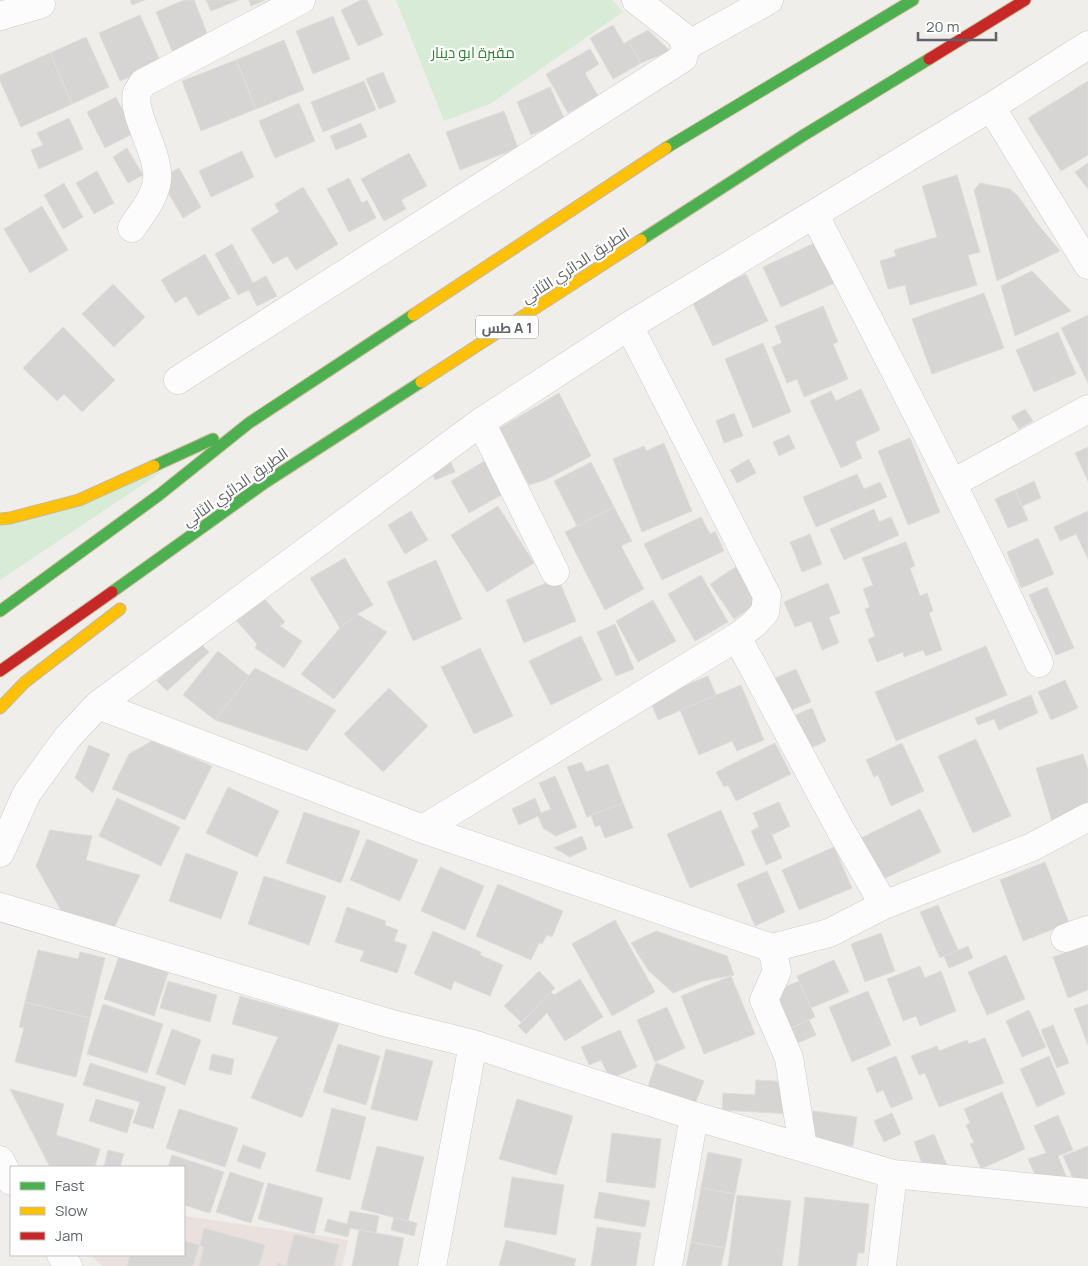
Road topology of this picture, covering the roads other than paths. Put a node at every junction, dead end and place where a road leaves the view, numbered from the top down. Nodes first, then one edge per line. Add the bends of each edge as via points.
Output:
1 (301, 0) edge
2 (636, 0) edge
3 (769, 0) edge
4 (913, 0) edge
5 (1025, 0) edge
6 (40, 4) dead end
7 (0, 16) edge
8 (1088, 45) edge
9 (686, 46) junction
10 (991, 106) junction
11 (814, 214) junction
12 (132, 228) dead end
13 (1088, 265) edge
14 (629, 326) junction
15 (178, 380) dead end
16 (1088, 409) edge
17 (482, 422) junction
18 (249, 423) junction
19 (952, 483) junction
20 (263, 484) junction
21 (0, 519) edge
22 (210, 536) dead end
23 (555, 572) dead end
24 (131, 601) dead end
25 (0, 611) edge
26 (738, 637) junction
27 (1040, 664) dead end
28 (0, 670) edge
29 (98, 704) junction
30 (0, 708) edge
31 (1088, 817) edge
32 (423, 829) junction
33 (0, 853) edge
34 (884, 905) junction
35 (0, 907) edge
36 (772, 948) junction
37 (473, 1044) junction
38 (694, 1116) junction
39 (803, 1147) junction
40 (0, 1160) edge
41 (893, 1174) junction
42 (10, 1179) edge
43 (1088, 1193) edge
44 (432, 1266) edge
45 (668, 1266) edge
46 (882, 1266) edge

1 - 12 street via 143,83 137,92 137,106 157,163 157,180 154,194
2 - 9 street via 681,35
3 - 9 street
4 - 18 highway via 663,150
5 - 20 highway, الطريق الدائري الثاني / طس A 1 via 804,135
6 - 7 street
8 - 10 street
9 - 15 street via 683,58
10 - 11 street
10 - 13 street
11 - 14 street
11 - 19 street
14 - 17 street
14 - 26 street via 767,596 765,612
16 - 19 street
17 - 23 street
17 - 29 street
18 - 21 highway via 80,500
18 - 25 highway via 159,495
19 - 27 street
20 - 22 highway
20 - 28 highway, الطريق الدائري الثاني / طس A 1
24 - 30 highway via 25,682
26 - 32 street
26 - 34 street
29 - 32 street
29 - 33 street via 67,738 27,793
31 - 34 street via 1032,847
32 - 36 street
34 - 36 street via 830,933
35 - 37 street via 388,1023
36 - 39 street via 777,971 764,1000 789,1058
37 - 38 street
37 - 44 street
38 - 39 street
38 - 45 street
39 - 41 street
40 - 42 street
41 - 43 street
41 - 46 street

